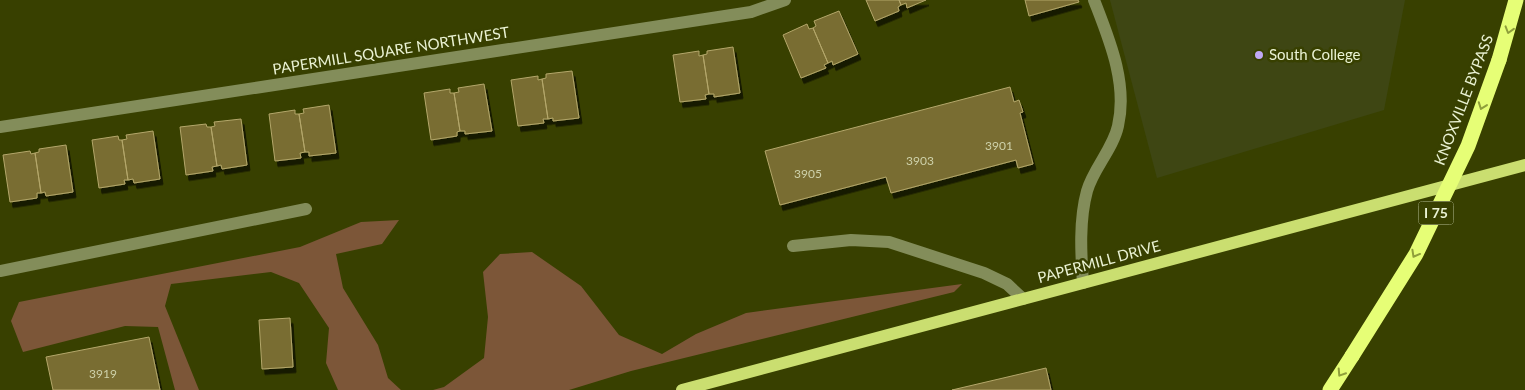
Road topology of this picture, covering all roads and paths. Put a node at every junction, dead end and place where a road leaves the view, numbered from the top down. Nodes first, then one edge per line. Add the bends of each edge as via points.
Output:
1 (785, 0) edge
2 (1094, 0) edge
3 (1516, 0) edge
4 (0, 127) edge
5 (1525, 165) edge
6 (306, 209) dead end
7 (793, 246) dead end
8 (0, 271) edge
9 (1083, 283) junction
10 (1022, 299) junction
11 (682, 390) edge
12 (1330, 390) edge

1 - 4 street, PAPERMILL SQUARE NORTHWEST via 751,12
2 - 9 street via 1112,47 1120,84 1118,126 1087,191 1082,221
3 -> 12 highway, KNOXVILLE BYPASS / I 75, bridge via 1499,60 1468,146 1416,254
5 - 9 main road, PAPERMILL DRIVE
6 - 8 street
7 - 10 street via 851,240 889,242 984,274 1007,284
9 - 10 main road, PAPERMILL DRIVE
10 - 11 main road, PAPERMILL DRIVE

